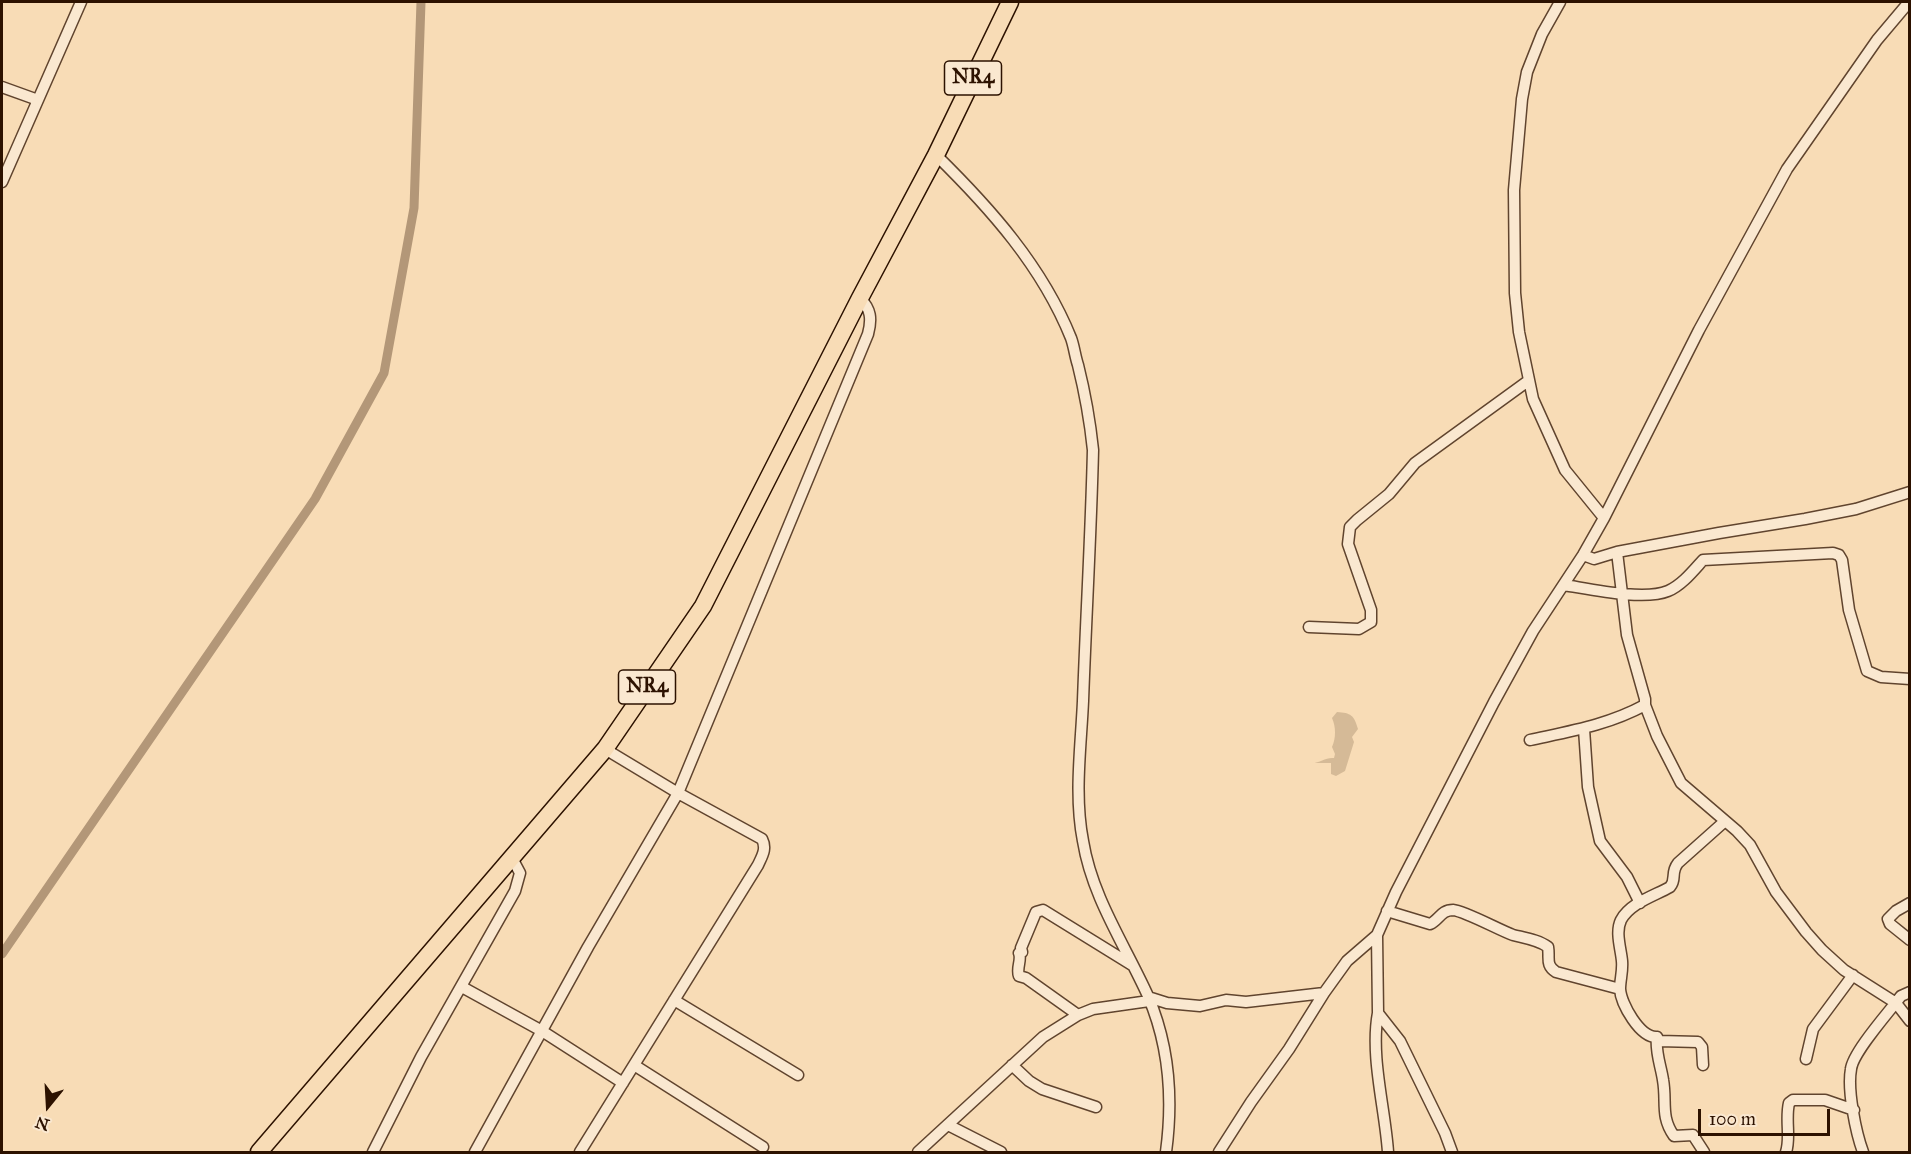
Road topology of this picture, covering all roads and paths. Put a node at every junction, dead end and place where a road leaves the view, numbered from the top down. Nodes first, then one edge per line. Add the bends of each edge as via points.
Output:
1 (81, 2) edge
2 (1010, 2) edge
3 (1560, 2) edge
4 (1910, 2) edge
5 (2, 87) edge
6 (38, 100) junction
7 (936, 155) junction
8 (2, 182) edge
9 (860, 298) junction
10 (1528, 381) junction
11 (1910, 492) edge
12 (1604, 518) junction
13 (1617, 552) junction
14 (1584, 555) junction
15 (1564, 585) junction
16 (1623, 593) junction
17 (1309, 627) dead end
18 (1910, 679) edge
19 (1645, 705) junction
20 (1584, 729) junction
21 (1530, 740) dead end
22 (605, 749) junction
23 (678, 793) junction
24 (1724, 822) junction
25 (512, 858) junction
26 (1640, 903) junction
27 (1910, 903) edge
28 (1387, 911) junction
29 (1377, 935) junction
30 (1910, 940) edge
31 (1132, 965) junction
32 (1853, 975) junction
33 (462, 987) junction
34 (1620, 989) junction
35 (1910, 992) edge
36 (1324, 993) junction
37 (1149, 999) junction
38 (674, 1000) junction
39 (1896, 1003) junction
40 (1378, 1013) junction
41 (1078, 1015) junction
42 (1910, 1021) edge
43 (542, 1031) junction
44 (1657, 1037) junction
45 (1806, 1059) dead end
46 (634, 1065) junction
47 (1012, 1065) junction
48 (1703, 1065) dead end
49 (798, 1075) dead end
50 (623, 1083) junction
51 (1096, 1107) dead end
52 (1854, 1110) junction
53 (948, 1125) junction
54 (763, 1146) dead end
55 (259, 1152) edge
56 (373, 1152) edge
57 (475, 1152) edge
58 (580, 1152) edge
59 (918, 1152) edge
60 (1001, 1152) edge
61 (1166, 1152) edge
62 (1219, 1152) edge
63 (1388, 1152) edge
64 (1452, 1152) edge
65 (1704, 1152) edge
66 (1786, 1152) edge
67 (1863, 1152) edge

1 - 6 street
2 - 7 highway, NR4
3 - 10 street via 1527,72 1514,190 1515,292
4 - 12 street via 1871,48 1788,170 1699,330
5 - 6 street
6 - 8 street
7 - 9 highway, NR4
7 - 31 street via 982,202 1044,284 1071,339 1085,396 1093,460 1078,808 1088,870
9 - 22 highway, NR4 via 703,606
9 - 23 street via 871,317 868,334
10 - 12 street via 1565,470
10 - 17 street via 1415,463 1389,494 1350,527 1348,544 1371,610 1371,622 1359,629
11 - 13 street via 1846,511
12 - 14 street
13 - 14 street via 1594,559
13 - 16 street
14 - 15 street
15 - 16 street
15 - 28 street via 1494,702
16 - 18 street via 1655,595 1667,591 1679,585 1703,560 1833,553 1842,560 1849,610 1867,671 1881,677
16 - 19 street via 1627,635
19 - 20 street via 1622,718
19 - 24 street via 1682,783
20 - 21 street
20 - 26 street via 1588,787 1600,841 1627,877
22 - 23 street
22 - 25 highway, NR4
23 - 38 street via 765,844 758,865
23 - 43 street
24 - 26 street via 1673,869 1670,887
24 - 32 street via 1750,845 1776,892 1806,932
25 - 33 street via 520,870 518,885
25 - 55 highway, NR4
26 - 34 street via 1629,909 1620,922
27 - 30 street via 1888,919
28 - 29 street
28 - 34 street via 1430,924 1442,912 1454,910 1510,934 1543,943 1548,947 1550,968 1556,972
29 - 36 street via 1347,961
29 - 40 street
31 - 37 street
31 - 41 street via 1042,910 1036,912 1019,953 1019,976
32 - 39 street
32 - 45 street via 1813,1029
33 - 43 street
33 - 56 street
34 - 44 street via 1628,1014 1651,1038
35 - 39 street
36 - 37 street via 1246,1002 1226,1000 1200,1006
36 - 62 street
37 - 41 street
37 - 61 street via 1168,1069
38 - 46 street
38 - 49 street
39 - 42 street
39 - 52 street via 1851,1068
40 - 63 street via 1375,1029
40 - 64 street via 1400,1041
41 - 47 street via 1042,1037
43 - 50 street
43 - 57 street
44 - 48 street via 1659,1041 1698,1042
44 - 65 street via 1666,1120 1674,1136 1693,1135
46 - 50 street
46 - 54 street
47 - 51 street via 1042,1089
47 - 53 street
50 - 58 street
52 - 66 street via 1825,1100 1793,1100 1786,1114
52 - 67 street
53 - 59 street
53 - 60 street

